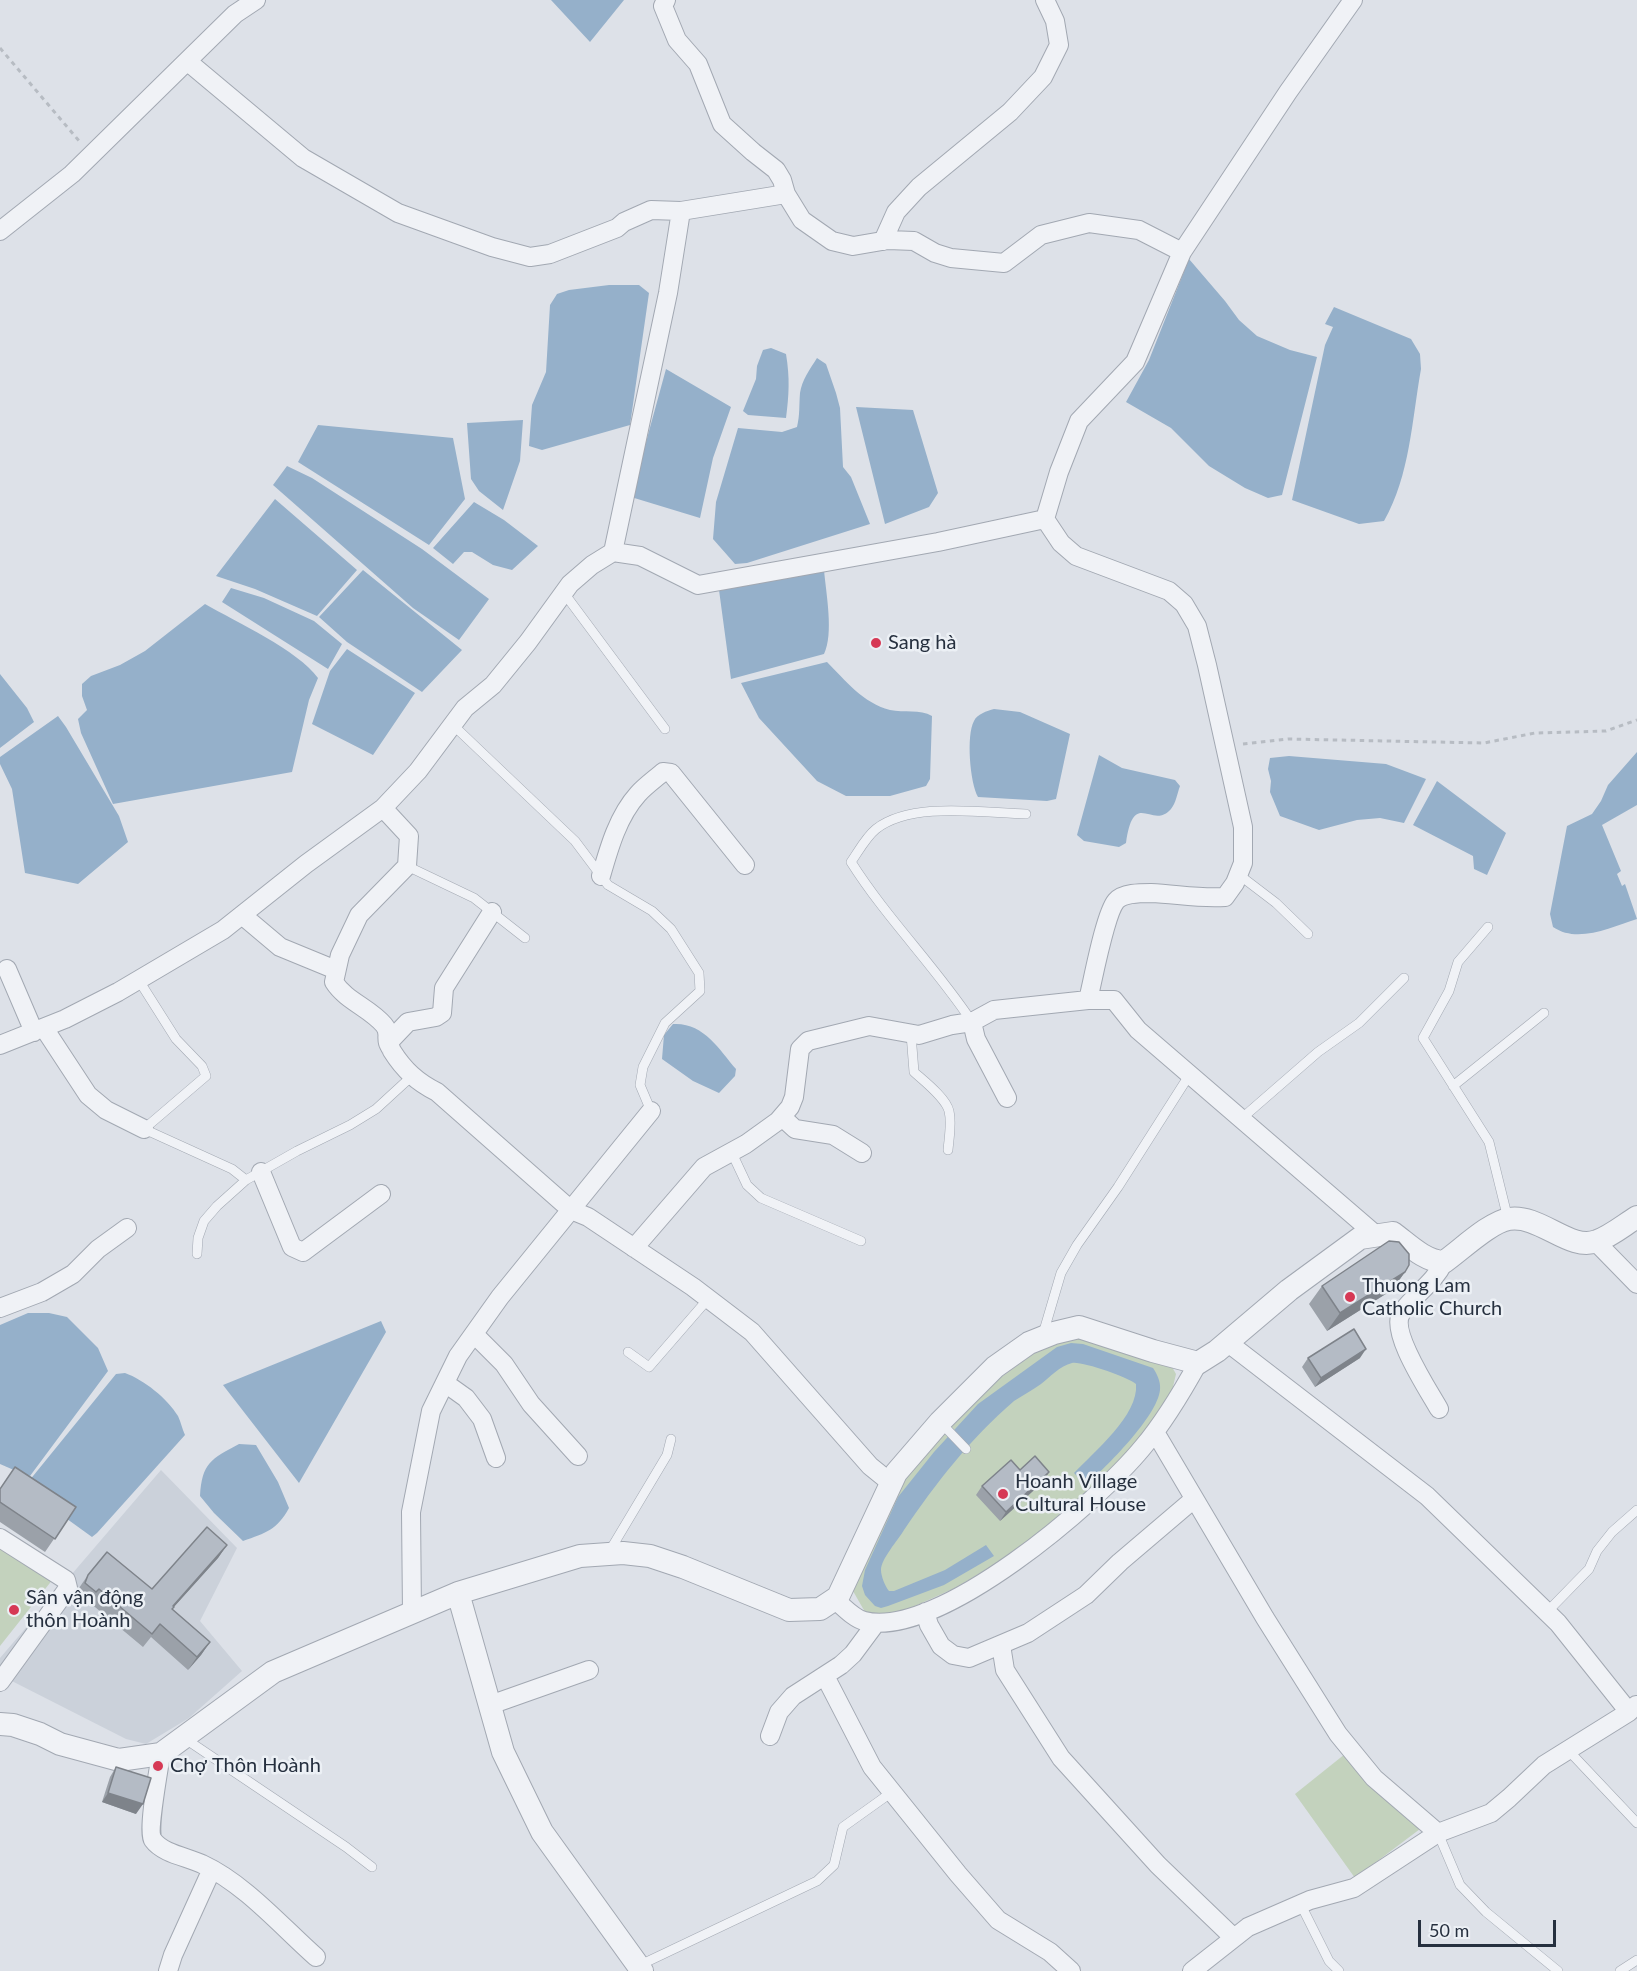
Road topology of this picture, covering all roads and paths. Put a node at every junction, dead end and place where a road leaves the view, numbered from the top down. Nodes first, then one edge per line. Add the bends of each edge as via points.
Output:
1 (666, 0) edge
2 (1045, 0) edge
3 (1353, 0) edge
4 (246, 3) edge
5 (0, 48) edge
6 (187, 61) junction
7 (91, 155) junction
8 (786, 194) junction
9 (681, 211) junction
10 (0, 231) edge
11 (883, 241) junction
12 (1182, 252) junction
13 (1045, 519) junction
14 (613, 552) junction
15 (564, 593) junction
16 (1637, 720) edge
17 (453, 725) junction
18 (665, 729) dead end
19 (1225, 746) junction
20 (383, 808) junction
21 (1026, 814) dead end
22 (407, 866) junction
23 (745, 866) dead end
24 (1238, 874) junction
25 (601, 876) junction
26 (492, 912) junction
27 (242, 915) junction
28 (1488, 927) dead end
29 (1308, 934) dead end
30 (525, 938) dead end
31 (7, 969) dead end
32 (336, 970) junction
33 (1404, 978) dead end
34 (138, 979) junction
35 (1089, 1000) junction
36 (1544, 1013) dead end
37 (972, 1022) junction
38 (39, 1030) junction
39 (911, 1034) junction
40 (388, 1043) junction
41 (0, 1045) edge
42 (1190, 1074) junction
43 (412, 1076) junction
44 (1453, 1086) junction
45 (1007, 1098) dead end
46 (651, 1111) joint
47 (782, 1116) junction
48 (1241, 1119) junction
49 (144, 1129) junction
50 (948, 1150) dead end
51 (731, 1151) junction
52 (862, 1154) dead end
53 (254, 1176) junction
54 (381, 1194) dead end
55 (571, 1209) junction
56 (1637, 1217) edge
57 (1508, 1219) junction
58 (128, 1228) dead end
59 (1376, 1235) junction
60 (861, 1241) dead end
61 (1596, 1242) junction
62 (634, 1248) junction
63 (197, 1254) dead end
64 (1444, 1262) junction
65 (1637, 1284) edge
66 (708, 1299) junction
67 (0, 1308) edge
68 (474, 1334) junction
69 (1042, 1338) junction
70 (1227, 1342) junction
71 (628, 1352) dead end
72 (1198, 1363) junction
73 (445, 1383) junction
74 (1439, 1409) dead end
75 (944, 1427) junction
76 (1155, 1431) junction
77 (670, 1439) dead end
78 (966, 1449) dead end
79 (578, 1456) dead end
80 (496, 1458) dead end
81 (891, 1483) junction
82 (1194, 1499) junction
83 (1637, 1510) edge
84 (0, 1538) edge
85 (607, 1554) junction
86 (458, 1593) junction
87 (834, 1599) junction
88 (925, 1612) junction
89 (1547, 1612) junction
90 (412, 1613) junction
91 (876, 1623) junction
92 (1001, 1645) junction
93 (589, 1670) dead end
94 (825, 1676) junction
95 (0, 1682) edge
96 (490, 1705) junction
97 (1633, 1708) edge
98 (0, 1724) edge
99 (770, 1736) dead end
100 (184, 1738) junction
101 (1568, 1750) junction
102 (161, 1754) junction
103 (892, 1792) junction
104 (1637, 1823) edge
105 (1438, 1833) junction
106 (372, 1868) dead end
107 (212, 1869) junction
108 (1301, 1905) junction
109 (1234, 1938) junction
110 (316, 1957) dead end
111 (1637, 1960) edge
112 (640, 1968) edge
113 (168, 1971) edge
114 (1071, 1971) edge
115 (1192, 1971) edge
116 (1339, 1971) edge
117 (1558, 1971) edge
118 (1620, 1971) edge

1 - 8 street via 663,6 677,40 698,64 723,124 776,170
2 - 11 street via 1055,21 1059,45 1043,77 1010,112 919,187 896,212
3 - 12 street
4 - 6 street
5 - 7 path
6 - 7 street
6 - 9 street via 303,158 398,213 492,247 530,257 550,254 651,210
7 - 10 street
8 - 9 street
8 - 11 street via 802,220 832,241 853,246
9 - 14 street via 668,293
11 - 12 street via 914,242 951,258 1004,263 1041,235 1089,223 1139,230
12 - 13 street via 1135,362 1078,421
13 - 14 street via 698,585 640,556
13 - 19 street via 1061,543 1076,556 1169,591 1184,604 1197,626
14 - 15 street via 592,565
15 - 17 street via 493,685 465,708
15 - 18 lane
16 - 19 path via 1606,731 1535,733 1484,743 1288,740
17 - 20 street
17 - 25 lane via 575,842
19 - 24 street via 1243,826 1243,863
20 - 22 street via 409,836
20 - 27 street
21 - 37 lane via 916,812 892,819 874,830 851,862
22 - 26 lane via 474,898
22 - 32 street via 359,915
23 - 25 street via 671,773 663,772 637,795 622,817
24 - 29 lane
24 - 35 street via 1225,897 1204,899 1147,893 1124,895 1115,902
25 - 46 lane via 671,929 699,973 700,991 665,1023 643,1067 640,1085
26 - 30 lane
26 - 40 street via 444,987 442,1013 408,1022
27 - 32 street via 280,947
27 - 34 street
28 - 44 lane via 1458,962 1449,992 1423,1038
31 - 38 street
32 - 40 street via 334,982 340,991 384,1025 389,1033
33 - 48 lane via 1359,1023 1318,1052
34 - 38 street
34 - 49 lane via 176,1039 202,1066 206,1076
35 - 37 street via 994,1010
35 - 42 street via 1114,1000 1137,1029
36 - 44 lane
37 - 39 street
37 - 45 street via 975,1039
38 - 41 street
38 - 49 street via 88,1095 106,1110
39 - 47 street via 868,1026 808,1041 800,1049 794,1097
39 - 50 lane via 914,1072 949,1108
40 - 43 street
42 - 48 street
42 - 69 lane via 1061,1273
43 - 53 lane via 376,1109
43 - 55 street via 437,1092
44 - 57 lane via 1489,1142
46 - 55 street
47 - 51 street
47 - 52 street via 795,1129 833,1135
48 - 59 street
49 - 53 lane
51 - 60 lane via 747,1185 761,1198
51 - 62 street via 704,1167
53 - 54 street via 292,1247 303,1252
53 - 63 lane via 204,1221
55 - 62 street
55 - 68 street
56 - 61 street
57 - 61 street via 1526,1219 1580,1243
57 - 64 street
58 - 67 street via 98,1249 73,1274 42,1293
59 - 64 street via 1393,1233 1423,1256
59 - 70 street via 1360,1238
61 - 65 street
62 - 66 street
64 - 74 street via 1437,1275 1400,1314 1398,1324 1410,1358
66 - 71 lane via 649,1367
66 - 81 street via 752,1332 870,1466
68 - 73 street
68 - 79 street via 504,1364 531,1404
69 - 72 street via 1079,1327
69 - 75 street via 995,1367
70 - 72 street
70 - 89 street via 1427,1496
72 - 76 street
73 - 80 street via 466,1398 482,1419
73 - 90 street via 431,1411 411,1512
75 - 78 lane
75 - 81 street via 896,1473
76 - 82 street
76 - 88 street via 1107,1486 1035,1547 962,1595
77 - 85 lane via 667,1455
81 - 87 street
82 - 92 street via 1086,1595 1028,1634
82 - 105 street via 1338,1734 1374,1778
83 - 89 lane via 1612,1532 1589,1569
84 - 95 street via 66,1580 68,1588
85 - 86 street via 580,1556
85 - 87 street via 650,1556 789,1610 820,1609
86 - 90 street
86 - 96 street
87 - 91 street via 861,1620
88 - 91 street
88 - 92 street via 942,1646 953,1654 969,1658
89 - 97 street
90 - 100 street via 273,1672
91 - 94 street via 854,1654
92 - 109 street via 1005,1670 1061,1758 1158,1865
93 - 96 street
94 - 99 street via 793,1696 779,1712
94 - 103 street via 872,1767
96 - 112 street via 503,1752 542,1832
97 - 101 street
98 - 102 street via 119,1760
100 - 102 street
100 - 106 lane
101 - 104 lane
101 - 105 street via 1544,1765 1491,1813
102 - 107 street via 152,1840
103 - 112 lane via 843,1827 834,1865 817,1881
103 - 114 street via 998,1920 1050,1952
105 - 108 street via 1354,1888
105 - 117 lane via 1460,1885 1486,1912
107 - 110 street via 243,1890
107 - 113 street
108 - 109 street via 1248,1927
108 - 116 lane via 1329,1961
109 - 115 street
111 - 118 lane

